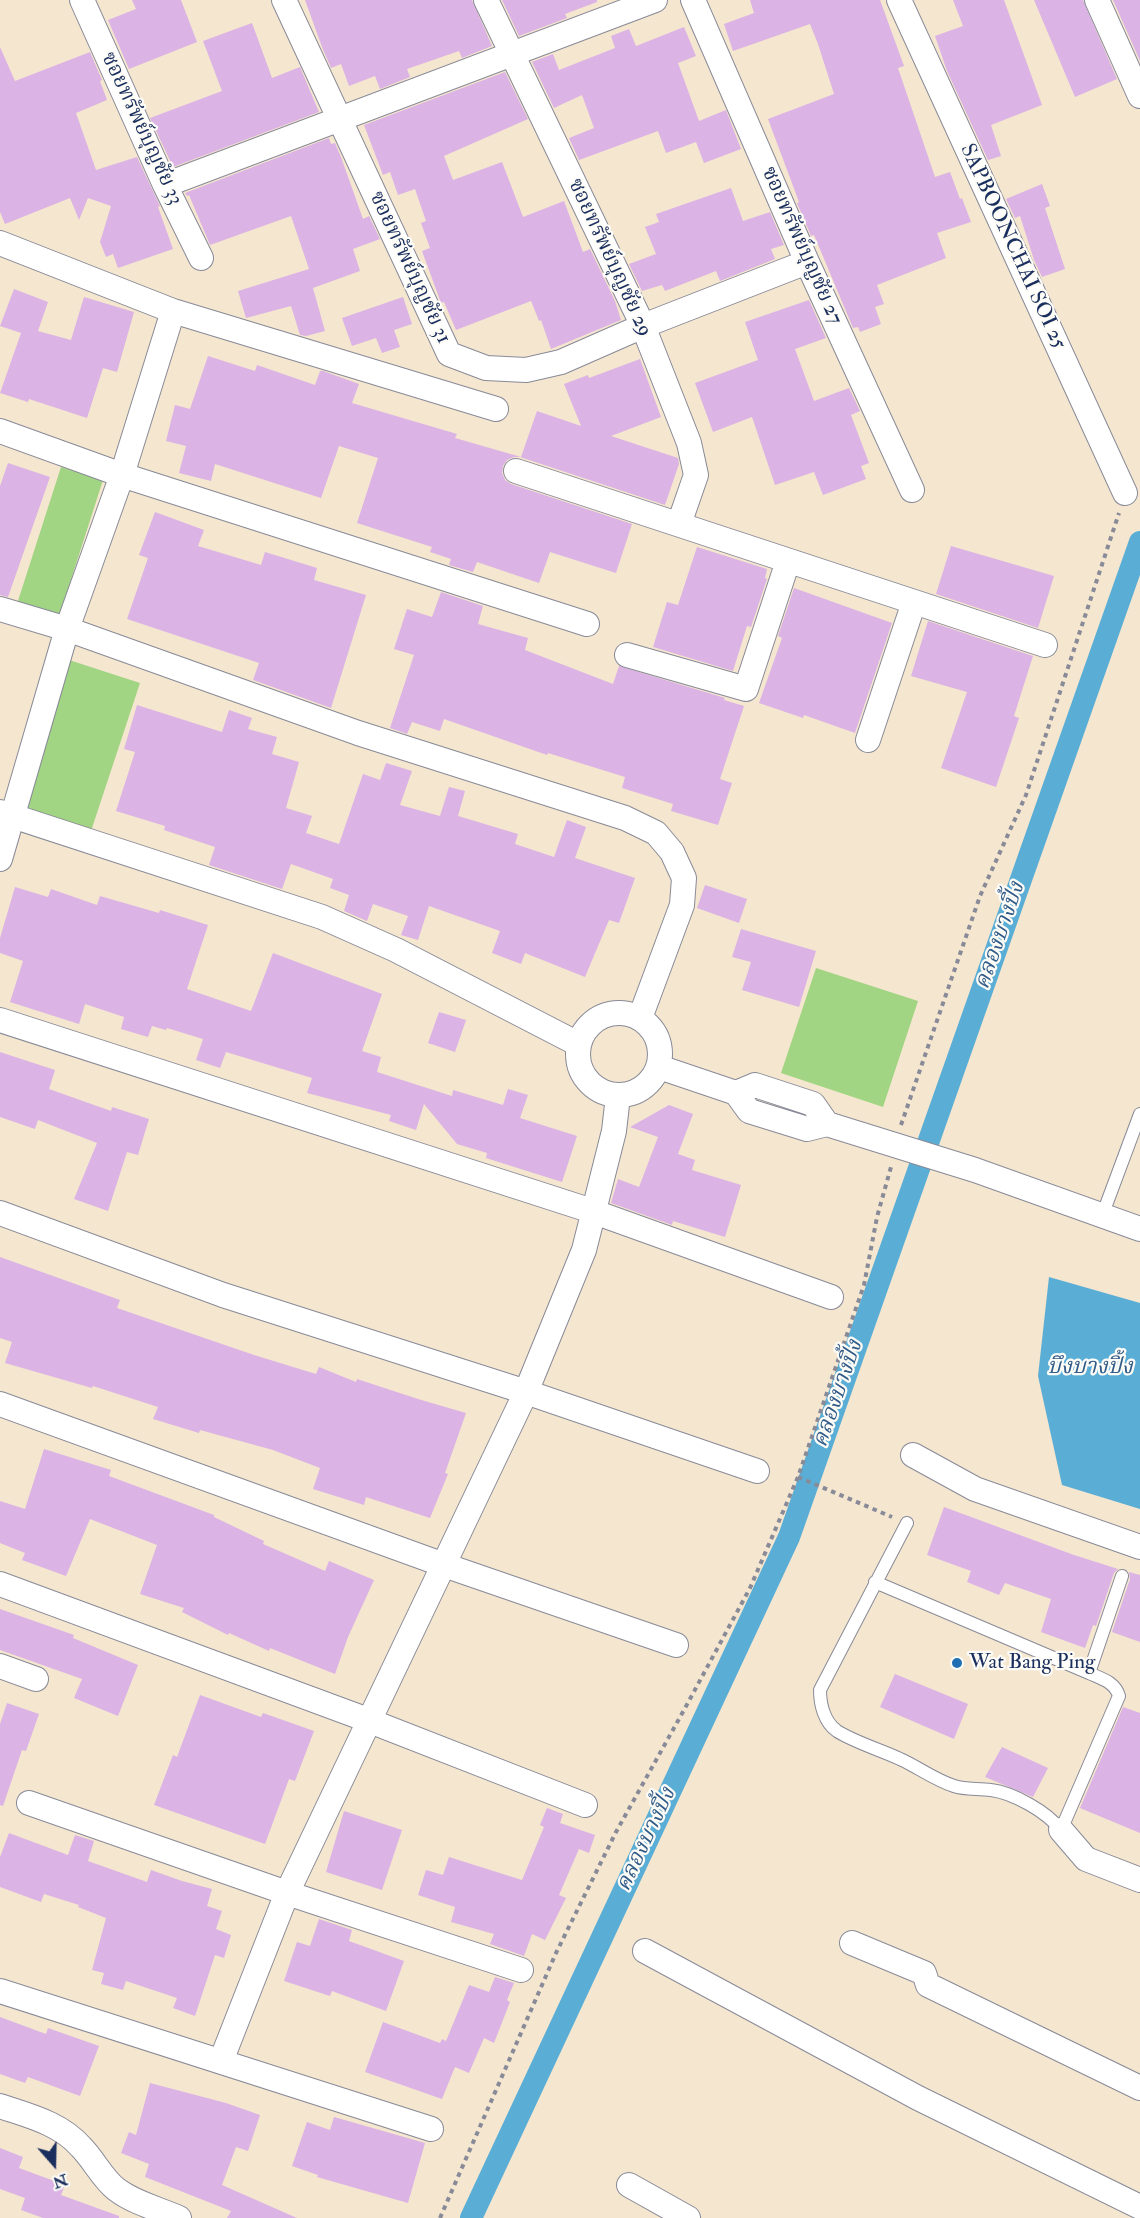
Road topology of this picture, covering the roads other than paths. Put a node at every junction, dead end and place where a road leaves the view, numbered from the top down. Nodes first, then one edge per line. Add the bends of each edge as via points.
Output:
1 (82, 0) edge
2 (284, 0) edge
3 (486, 0) edge
4 (656, 0) edge
5 (693, 0) edge
6 (899, 0) edge
7 (1097, 0) edge
8 (511, 54) junction
9 (1140, 96) edge
10 (339, 119) junction
11 (165, 185) junction
12 (0, 243) edge
13 (201, 258) dead end
14 (807, 262) junction
15 (173, 311) junction
16 (643, 326) junction
17 (496, 409) dead end
18 (0, 431) edge
19 (516, 471) dead end
20 (122, 475) junction
21 (912, 490) dead end
22 (1125, 493) road end
23 (679, 524) junction
24 (788, 561) junction
25 (914, 602) junction
26 (0, 609) edge
27 (587, 624) dead end
28 (67, 629) junction
29 (1045, 645) dead end
30 (627, 655) dead end
31 (868, 740) dead end
32 (6, 813) edge
33 (0, 859) edge
34 (640, 1018) junction
35 (0, 1020) edge
36 (578, 1044) junction
37 (659, 1067) junction
38 (618, 1096) junction
39 (1140, 1114) edge
40 (594, 1212) junction
41 (0, 1213) edge
42 (1102, 1216) junction
43 (1140, 1229) edge
44 (831, 1297) dead end
45 (526, 1392) junction
46 (0, 1404) edge
47 (913, 1455) dead end
48 (757, 1471) dead end
49 (907, 1523) road end
50 (1140, 1547) edge
51 (444, 1565) junction
52 (1122, 1576) dead end
53 (875, 1582) junction
54 (0, 1584) edge
55 (676, 1645) dead end
56 (0, 1666) edge
57 (1089, 1673) junction
58 (36, 1679) dead end
59 (369, 1720) junction
60 (29, 1803) dead end
61 (585, 1805) dead end
62 (1061, 1830) junction
63 (1140, 1880) edge
64 (287, 1893) junction
65 (852, 1943) dead end
66 (645, 1951) dead end
67 (520, 1970) dead end
68 (0, 1991) edge
69 (221, 2061) junction
70 (1140, 2088) edge
71 (0, 2106) edge
72 (431, 2129) dead end
73 (630, 2185) dead end
74 (1140, 2207) edge
75 (179, 2218) edge
76 (688, 2218) edge

1 - 11 street, ซอยทรัพย์บุญชัย 33
2 - 10 street, ซอยทรัพย์บุญชัย 31
3 - 8 street, ซอยทรัพย์บุญชัย 29
4 - 8 street
5 - 14 street, ซอยทรัพย์บุญชัย 27
6 - 22 street, SAPBOONCHAI SOI 25
7 - 9 street
8 - 10 street
8 - 16 street, ซอยทรัพย์บุญชัย 29
10 - 11 street
10 - 16 street, ซอยทรัพย์บุญชัย 31 via 449,354 486,368 526,370 561,362
11 - 13 street, ซอยทรัพย์บุญชัย 33
12 - 15 street
14 - 16 street, ซอยทรัพย์บุญชัย 31
14 - 21 street, ซอยทรัพย์บุญชัย 27
15 - 17 street
15 - 20 street
16 - 23 street, ซอยทรัพย์บุญชัย 29 via 689,443 696,475
18 - 20 street
19 - 23 street
20 - 27 street
20 - 28 street
23 - 24 street
24 - 25 street
24 - 30 street via 746,689
25 - 29 street
25 - 31 street
26 - 28 street
28 - 32 street
28 - 34 street via 358,733 625,818 656,833 672,852 684,878 682,905
32 - 33 street
32 - 36 street via 322,918 396,950
34 - 36 street via 615,1012 603,1016 583,1033
34 - 37 street via 658,1039
35 - 40 street
36 - 38 street via 580,1069 586,1080 606,1094
37 - 38 street via 643,1088
37 - 42 street via 736,1093 749,1111 807,1129 826,1124 870,1137
38 - 40 street via 614,1131
39 - 42 lane
40 - 44 street
40 - 45 street via 584,1250
41 - 45 street via 223,1295
42 - 43 street
45 - 48 street
45 - 51 street
46 - 51 street
47 - 50 street via 975,1489
49 - 53 lane
51 - 55 street
51 - 59 street
52 - 57 lane
53 - 57 lane
53 - 62 lane via 820,1690 820,1704 835,1730 953,1786 1002,1793 1040,1810
54 - 59 street
56 - 58 street
57 - 62 lane via 1111,1683 1119,1696
59 - 61 street
59 - 64 street
60 - 64 street
62 - 63 street via 1086,1859
64 - 67 street
64 - 69 street
65 - 70 street via 924,1973 928,1985
66 - 74 street via 918,2098
68 - 69 street
69 - 72 street
71 - 75 street via 67,2133 115,2188
73 - 76 street

